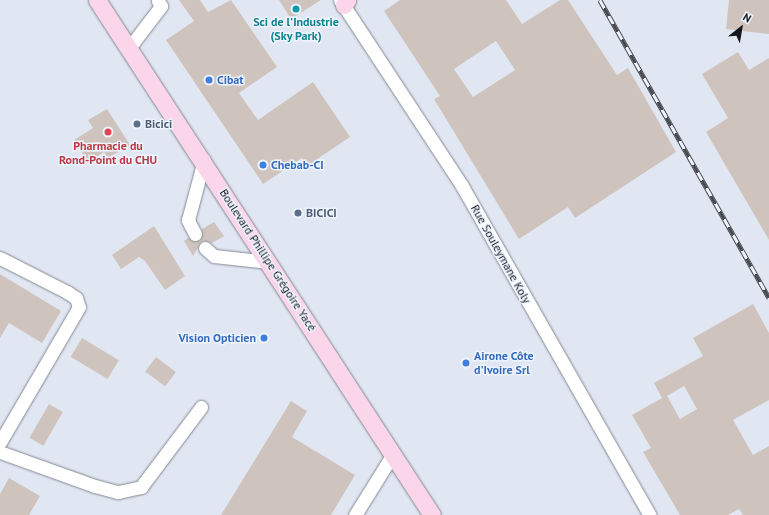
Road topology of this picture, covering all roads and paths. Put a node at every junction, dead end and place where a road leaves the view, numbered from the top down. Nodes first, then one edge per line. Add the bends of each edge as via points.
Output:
1 (158, 1) dead end
2 (101, 2) edge
3 (343, 2) edge
4 (129, 48) junction
5 (204, 160) junction
6 (195, 234) dead end
7 (205, 248) dead end
8 (0, 258) edge
9 (269, 262) junction
10 (200, 407) dead end
11 (0, 442) edge
12 (0, 452) edge
13 (393, 454) junction
14 (355, 515) edge
15 (432, 515) edge
16 (650, 515) edge

1 - 4 street via 161,6
2 - 4 main road, Boulevard Phillipe Grégoire Yacé
3 - 16 street, Rue Souleymane Koly via 462,186
4 - 5 main road, Boulevard Phillipe Grégoire Yacé
5 - 6 street via 188,220
5 - 9 main road, Boulevard Phillipe Grégoire Yacé
7 - 9 street via 214,256
8 - 11 street via 68,292 76,298 79,307
9 - 13 main road, Boulevard Phillipe Grégoire Yacé
10 - 12 street via 141,487 118,492 94,486
13 - 14 street
13 - 15 main road, Boulevard Phillipe Grégoire Yacé

